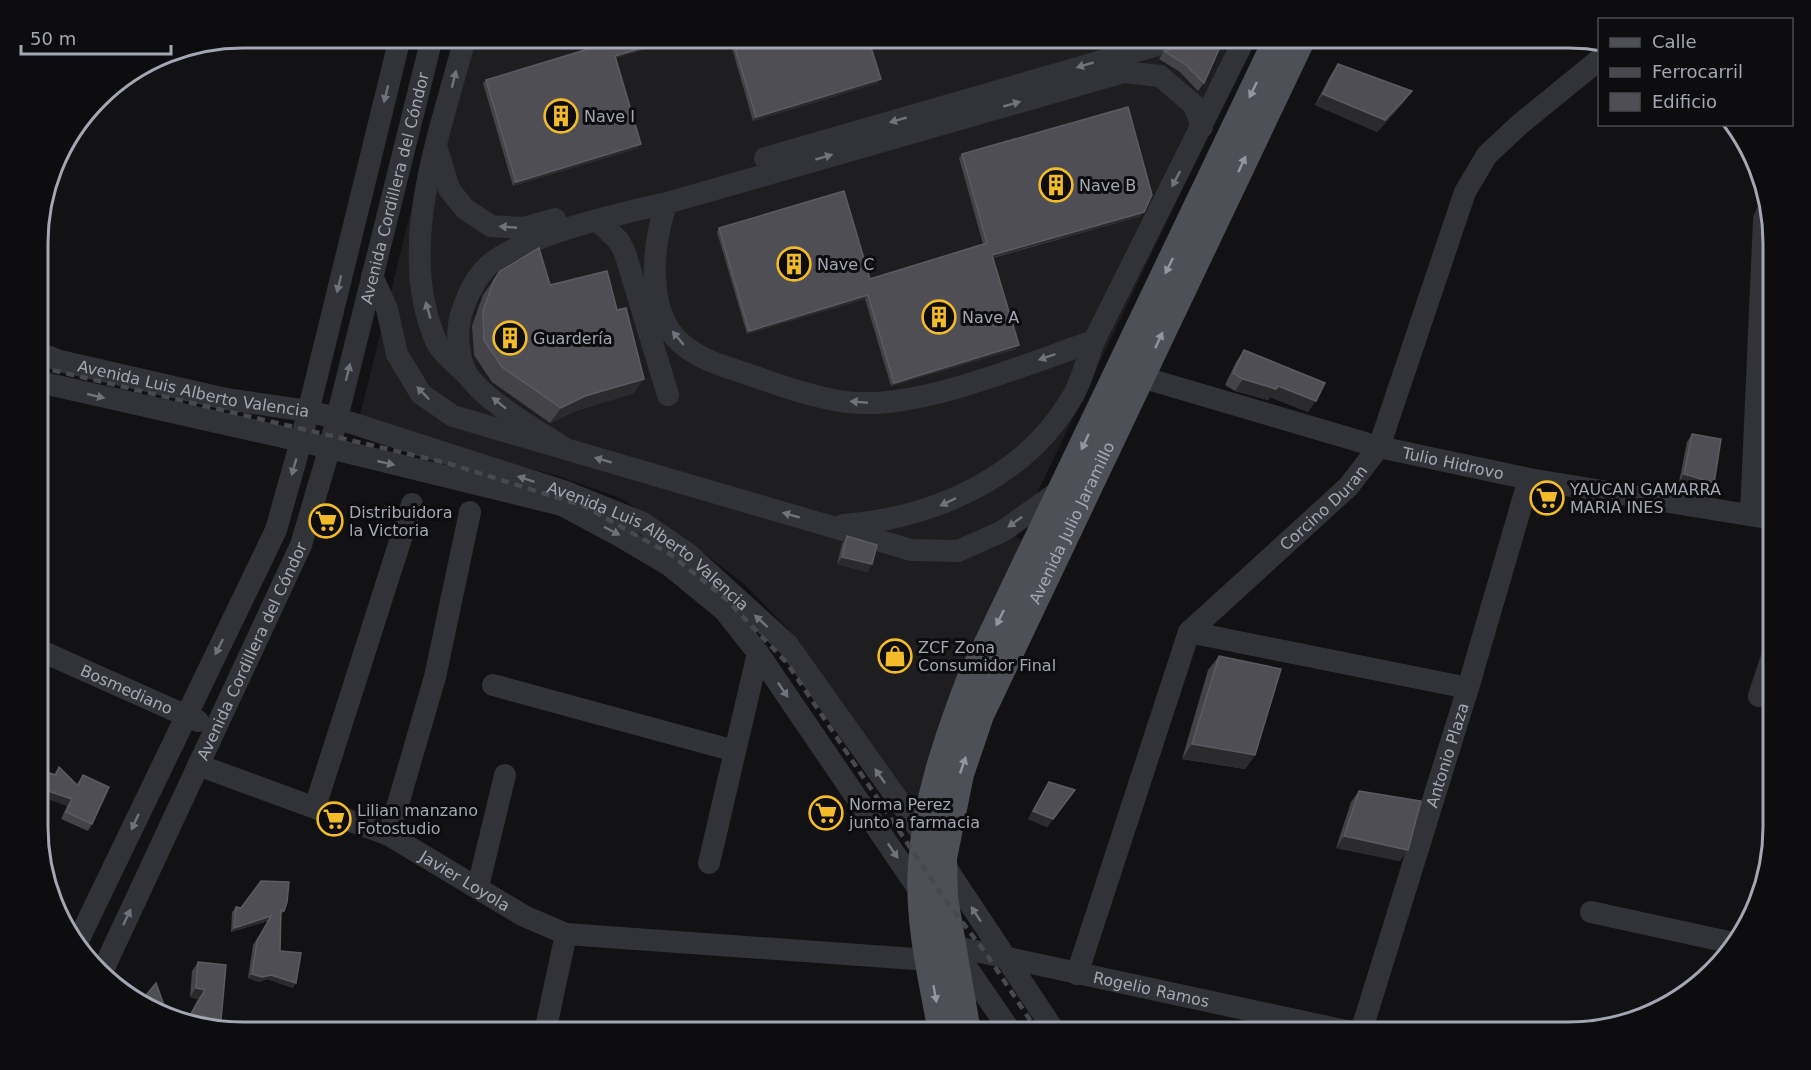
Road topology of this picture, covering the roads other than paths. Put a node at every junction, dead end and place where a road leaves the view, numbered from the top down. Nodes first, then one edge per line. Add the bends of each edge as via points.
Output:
1 (398, 48) edge
2 (429, 48) edge
3 (462, 48) edge
4 (1147, 48) edge
5 (1240, 48) edge
6 (1273, 48) edge
7 (1297, 48) edge
8 (1598, 60) edge
9 (1202, 126) junction
10 (437, 149) junction
11 (667, 202) junction
12 (597, 220) junction
13 (1763, 242) edge
14 (372, 276) junction
15 (1094, 341) junction
16 (48, 356) edge
17 (468, 376) junction
18 (1141, 377) junction
19 (48, 384) edge
20 (668, 395) dead end
21 (308, 411) junction
22 (336, 418) junction
23 (301, 441) junction
24 (1379, 447) junction
25 (564, 448) junction
26 (329, 450) junction
27 (1529, 479) junction
28 (1063, 488) junction
29 (412, 504) dead end
30 (470, 512) dead end
31 (1751, 515) junction
32 (1763, 517) edge
33 (828, 526) junction
34 (1189, 632) junction
35 (758, 653) junction
36 (48, 654) edge
37 (1763, 684) edge
38 (493, 686) dead end
39 (1468, 688) junction
40 (1759, 696) dead end
41 (186, 715) junction
42 (215, 729) junction
43 (735, 750) junction
44 (198, 765) junction
45 (505, 775) dead end
46 (315, 807) junction
47 (389, 835) junction
48 (925, 841) junction
49 (709, 863) dead end
50 (943, 863) junction
51 (478, 887) junction
52 (922, 894) junction
53 (1591, 912) dead end
54 (566, 934) junction
55 (81, 935) edge
56 (1726, 941) edge
57 (940, 953) junction
58 (1004, 957) junction
59 (105, 965) edge
60 (1077, 974) junction
61 (547, 1022) edge
62 (942, 1022) edge
63 (964, 1022) edge
64 (1002, 1022) edge
65 (1048, 1022) edge
66 (1304, 1022) edge
67 (1364, 1022) edge

1 -> 21 street, Avenida Cordillera del Cóndor
2 - 14 street, Avenida Cordillera del Cóndor
10 -> 3 street
4 -> 10 street via 523,228 491,226 465,209 449,189
5 - 9 street
6 -> 28 main road, Avenida Julio Jaramillo
18 -> 7 main road, Avenida Julio Jaramillo
8 - 24 street, Corcino Duran via 1487,155 1465,192
11 -> 9 street via 1124,72 1160,76 1194,105
9 -> 15 street
17 -> 10 street via 438,345 419,283 420,224
11 - 12 street
15 -> 11 street via 923,396 862,403 788,389 714,363 681,343 662,315 654,266 659,224
12 - 17 street via 518,247 484,270 461,309 457,340
12 - 20 street via 618,240 625,253
13 - 31 street
22 -> 14 street, Avenida Cordillera del Cóndor
25 -> 14 street via 453,416 421,394 397,354 387,309
15 -> 33 street via 1074,395 1042,440 985,484 937,507 872,523
16 - 21 street, Avenida Luis Alberto Valencia via 226,399
25 -> 17 street via 499,405
18 - 24 street, Tulio Hidrovo
50 -> 18 main road, Avenida Julio Jaramillo via 960,774 980,715
19 -> 23 street, Avenida Luis Alberto Valencia
21 - 22 street, Avenida Luis Alberto Valencia
21 - 23 street, Avenida Cordillera del Cóndor
22 - 26 street, Avenida Cordillera del Cóndor
48 -> 22 street, Avenida Luis Alberto Valencia via 788,645 687,553 643,523 566,492
23 - 26 street, Avenida Luis Alberto Valencia
23 -> 41 street, Avenida Cordillera del Cóndor via 276,530
24 - 27 street, Tulio Hidrovo
24 - 34 street, Corcino Duran via 1348,487
33 -> 25 street
26 -> 35 street, Avenida Luis Alberto Valencia via 562,505 669,565 724,610
26 - 42 street, Avenida Cordillera del Cóndor via 301,545
27 - 31 street, Tulio Hidrovo
27 - 39 street, Antonio Plaza
28 -> 33 street via 1003,531 958,551 911,550
28 -> 48 main road, Avenida Julio Jaramillo via 965,693 947,740
29 - 46 street
30 - 47 street via 435,677
31 - 32 street, Tulio Hidrovo
34 - 39 street
34 - 60 street, Corcino Duran
35 - 43 street
35 -> 52 street, Avenida Luis Alberto Valencia
36 - 41 street, Bosmediano
37 - 40 street
38 - 43 street
39 - 67 street, Antonio Plaza
41 - 42 street, Bosmediano
41 -> 55 street, Avenida Cordillera del Cóndor
42 - 44 street, Avenida Cordillera del Cóndor
43 - 49 street
44 - 46 street, Javier Loyola
59 -> 44 street, Avenida Cordillera del Cóndor
45 - 51 street
46 - 47 street, Javier Loyola
47 - 51 street, Javier Loyola
48 - 50 street, Avenida Luis Alberto Valencia
48 - 52 main road, Avenida Julio Jaramillo
50 - 57 main road, Avenida Julio Jaramillo
58 -> 50 street, Avenida Luis Alberto Valencia
51 - 54 street, Javier Loyola via 524,916
52 - 57 main road, Avenida Julio Jaramillo
53 - 56 street
54 - 57 street, Javier Loyola
54 - 61 street
57 - 58 street, Rogelio Ramos
57 -> 62 main road, Avenida Julio Jaramillo
57 - 63 main road, Avenida Julio Jaramillo
57 - 64 street
58 - 60 street, Rogelio Ramos
58 - 65 street, Avenida Luis Alberto Valencia
60 - 66 street, Rogelio Ramos

